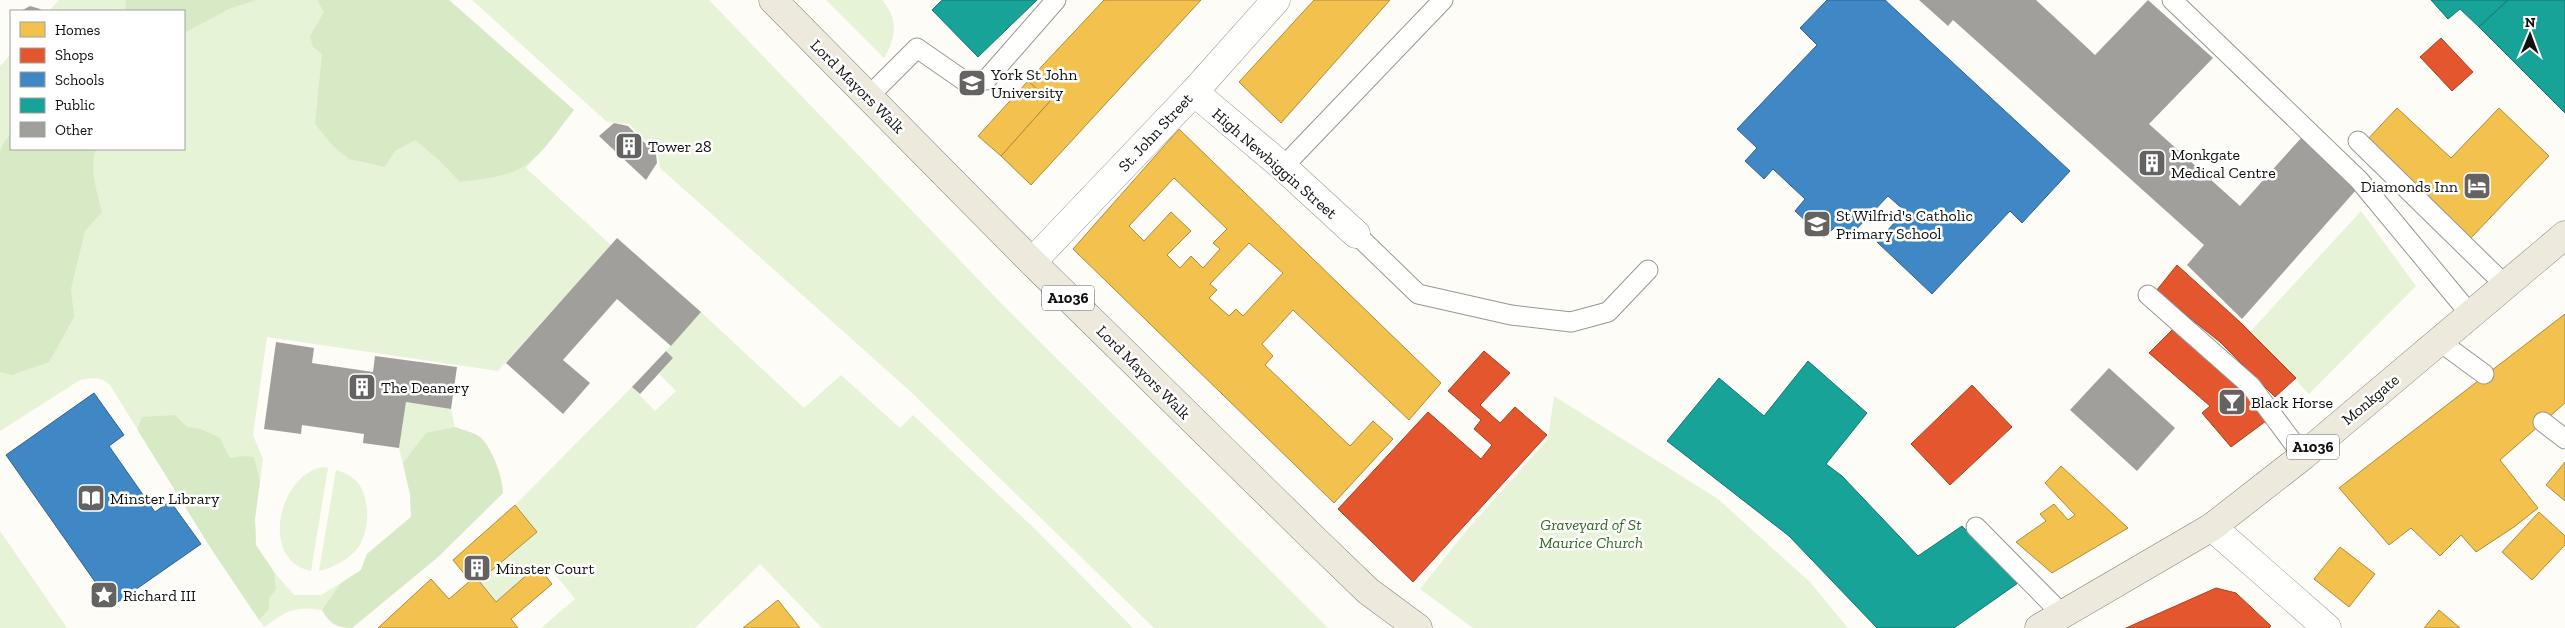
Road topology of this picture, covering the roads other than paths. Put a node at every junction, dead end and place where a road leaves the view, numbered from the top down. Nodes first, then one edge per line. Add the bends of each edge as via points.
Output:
1 (773, 0) edge
2 (1056, 0) edge
3 (1276, 0) edge
4 (1443, 0) edge
5 (2172, 0) edge
6 (1194, 92) junction
7 (868, 97) junction
8 (2358, 141) dead end
9 (1283, 167) junction
10 (1356, 234) joint
11 (2565, 235) edge
12 (1032, 262) junction
13 (1648, 270) dead end
14 (2504, 285) junction
15 (2148, 295) dead end
16 (2470, 314) junction
17 (2439, 341) junction
18 (2484, 374) dead end
19 (2543, 422) dead end
20 (2565, 439) edge
21 (2303, 456) junction
22 (1976, 527) dead end
23 (2212, 527) junction
24 (2062, 613) junction
25 (1418, 628) edge
26 (2039, 628) edge
27 (2327, 628) edge

1 - 7 main road, Lord Mayors Walk / A1036
2 - 7 lane via 986,80 963,80 917,48
3 - 6 street, St. John Street
4 - 9 lane
5 - 16 lane via 2359,180
6 - 9 street, High Newbiggin Street
6 - 12 street, St. John Street
7 - 12 main road, Lord Mayors Walk / A1036
8 - 14 lane
9 - 10 street, High Newbiggin Street
10 - 13 lane via 1418,294 1511,315 1572,322 1608,312
11 - 14 main road, Monkgate / A1036
12 - 25 main road, Lord Mayors Walk / A1036 via 1368,591
14 - 16 main road, Monkgate / A1036
15 - 21 lane via 2251,386
16 - 17 main road, Monkgate / A1036
17 - 18 lane
17 - 21 main road, Monkgate / A1036
19 - 20 lane
21 - 23 main road, Monkgate / A1036
22 - 24 lane
23 - 24 main road, Monkgate / A1036
23 - 27 street
24 - 26 main road, Monkgate / A1036

